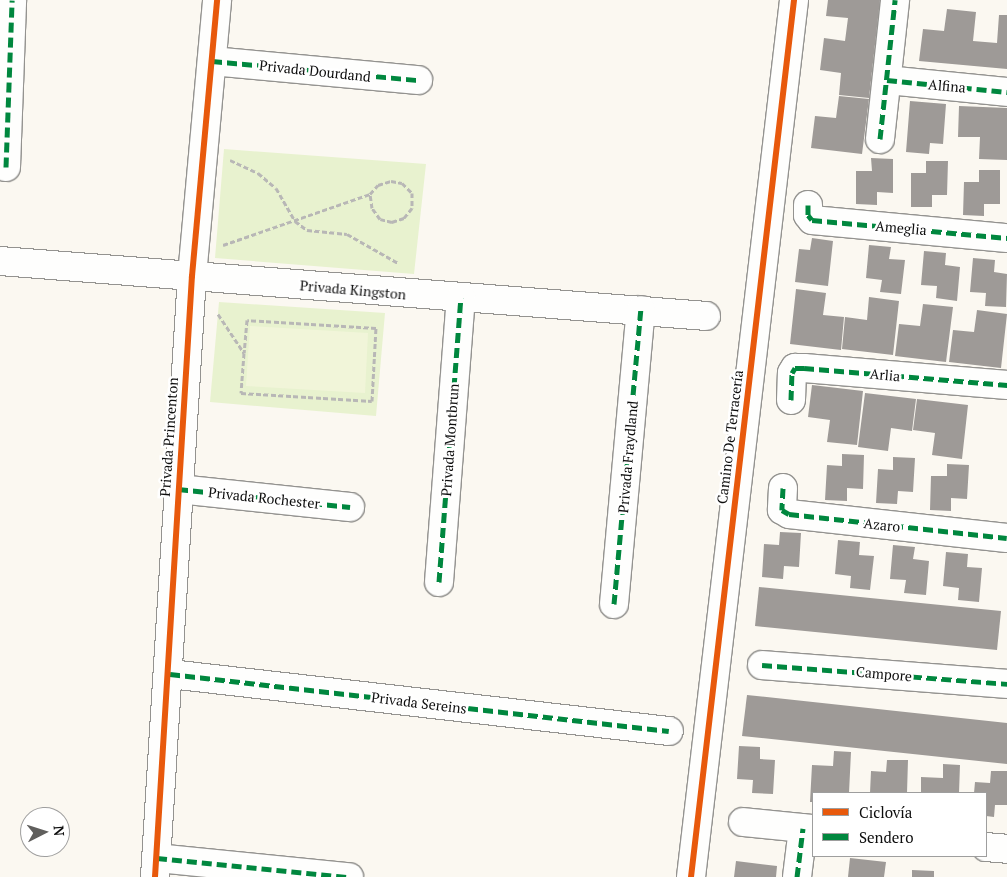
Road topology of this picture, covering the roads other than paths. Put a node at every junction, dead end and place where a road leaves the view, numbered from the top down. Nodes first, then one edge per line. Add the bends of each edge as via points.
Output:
1 (12, 0) edge
2 (217, 0) edge
3 (794, 0) edge
4 (895, 0) edge
5 (212, 60) junction
6 (418, 80) dead end
7 (887, 80) junction
8 (1007, 92) edge
9 (880, 140) dead end
10 (6, 167) dead end
11 (808, 205) dead end
12 (1007, 238) edge
13 (0, 261) edge
14 (193, 265) junction
15 (461, 298) junction
16 (641, 310) junction
17 (706, 316) dead end
18 (1007, 385) edge
19 (791, 400) dead end
20 (783, 488) dead end
21 (178, 489) junction
22 (350, 507) dead end
23 (1007, 538) edge
24 (439, 582) dead end
25 (614, 604) dead end
26 (762, 665) dead end
27 (170, 674) junction
28 (1007, 684) edge
29 (669, 731) dead end
30 (743, 822) dead end
31 (808, 829) edge
32 (987, 846) edge
33 (1007, 849) edge
34 (156, 867) edge
35 (349, 877) edge
36 (691, 877) edge
37 (797, 877) edge

1 - 10 street
2 - 5 street, Privada Princenton
3 - 36 street, Camino De Terracería
4 - 7 street
5 - 6 street, Privada Dourdand
5 - 14 street, Privada Princenton
7 - 8 street, Alfina
7 - 9 street
11 - 12 street, Ameglia via 808,216 812,220
13 - 14 street, Privada Kingston
14 - 15 street, Privada Kingston via 406,295
14 - 21 street, Privada Princenton
15 - 16 street, Privada Kingston
15 - 24 street, Privada Montbrun
16 - 17 street, Privada Kingston
16 - 25 street, Privada Fraydland
18 - 19 street, Arlia via 795,368
20 - 23 street, Azaro via 782,510 789,514
21 - 22 street, Privada Rochester
21 - 27 street, Privada Princenton
26 - 28 street, Campore
27 - 29 street, Privada Sereins
27 - 34 street, Privada Princenton
30 - 31 street
31 - 37 street
32 - 33 street
34 - 35 street

